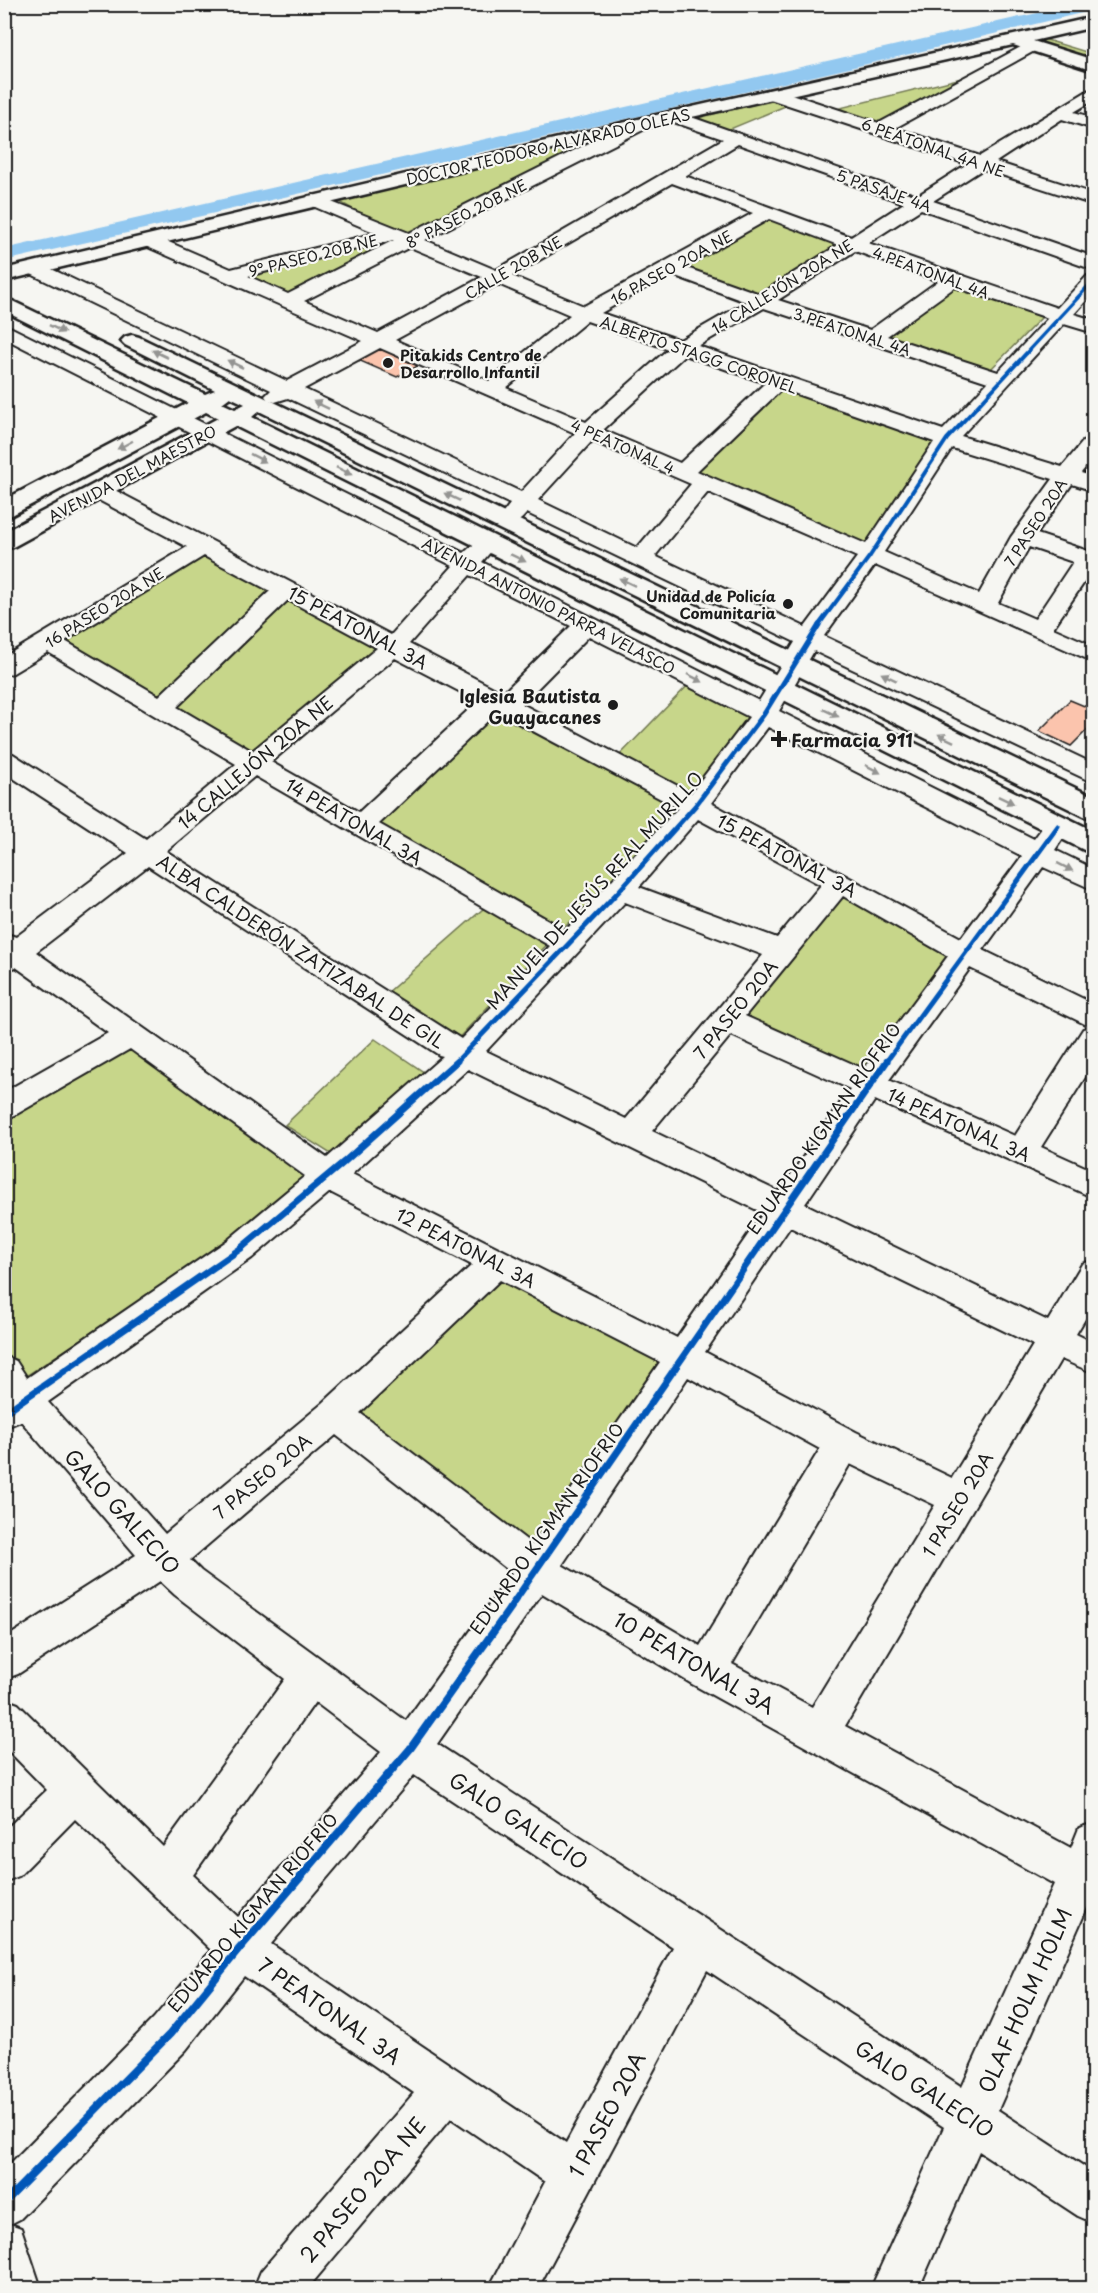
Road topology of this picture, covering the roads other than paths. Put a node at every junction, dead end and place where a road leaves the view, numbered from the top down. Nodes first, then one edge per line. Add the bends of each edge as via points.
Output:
1 (1094, 22) edge
2 (1045, 33) junction
3 (1012, 40) junction
4 (1032, 46) junction
5 (1094, 49) edge
6 (1094, 66) edge
7 (1094, 92) edge
8 (773, 94) junction
9 (1060, 113) junction
10 (674, 116) junction
11 (644, 123) junction
12 (1094, 124) edge
13 (881, 129) junction
14 (735, 139) junction
15 (980, 164) junction
16 (669, 176) junction
17 (1094, 180) edge
18 (1074, 193) junction
19 (314, 200) junction
20 (1094, 200) edge
21 (917, 202) junction
22 (766, 213) junction
23 (403, 237) junction
24 (150, 241) junction
25 (851, 243) junction
26 (1094, 264) edge
27 (36, 268) junction
28 (670, 268) junction
29 (230, 275) junction
30 (4, 277) edge
31 (495, 278) junction
32 (952, 280) junction
33 (1094, 280) edge
34 (25, 289) dead end
35 (288, 301) junction
36 (762, 302) junction
37 (4, 303) edge
38 (581, 316) junction
39 (1057, 317) junction
40 (1094, 327) edge
41 (4, 330) edge
42 (118, 334) dead end
43 (871, 338) junction
44 (379, 342) junction
45 (681, 348) junction
46 (1000, 379) junction
47 (471, 380) junction
48 (779, 381) junction
49 (231, 389) junction
50 (288, 389) junction
51 (492, 389) junction
52 (205, 403) junction
53 (261, 404) junction
54 (235, 417) junction
55 (177, 418) junction
56 (589, 431) junction
57 (206, 432) junction
58 (947, 438) junction
59 (1094, 443) edge
60 (682, 473) junction
61 (1065, 475) junction
62 (704, 483) junction
63 (1094, 484) edge
64 (99, 491) junction
65 (524, 502) junction
66 (4, 510) edge
67 (506, 523) junction
68 (1022, 537) junction
69 (4, 542) edge
70 (487, 543) junction
71 (204, 546) junction
72 (870, 556) junction
73 (641, 558) junction
74 (1090, 560) edge
75 (467, 564) junction
76 (286, 589) junction
77 (984, 606) junction
78 (587, 624) junction
79 (1039, 631) junction
80 (809, 639) junction
81 (48, 641) junction
82 (394, 646) junction
83 (1094, 655) edge
84 (793, 663) junction
85 (4, 668) edge
86 (779, 687) junction
87 (501, 702) junction
88 (160, 708) junction
89 (764, 714) junction
90 (4, 760) edge
91 (253, 764) junction
92 (1092, 771) edge
93 (695, 806) junction
94 (1074, 811) edge
95 (362, 825) junction
96 (1094, 843) edge
97 (148, 852) junction
98 (1039, 853) junction
99 (1094, 881) edge
100 (839, 882) junction
101 (620, 890) junction
102 (568, 944) junction
103 (783, 951) junction
104 (9, 952) edge
105 (967, 954) junction
106 (1094, 1017) edge
107 (726, 1020) junction
108 (131, 1034) junction
109 (1094, 1037) edge
110 (465, 1054) junction
111 (870, 1084) junction
112 (4, 1107) edge
113 (631, 1135) junction
114 (1022, 1151) junction
115 (328, 1176) junction
116 (1094, 1185) edge
117 (783, 1209) junction
118 (497, 1262) junction
119 (1094, 1274) edge
120 (1055, 1340) junction
121 (682, 1356) junction
122 (1094, 1359) edge
123 (4, 1371) edge
124 (15, 1406) edge
125 (334, 1414) junction
126 (843, 1443) junction
127 (960, 1499) junction
128 (163, 1559) junction
129 (537, 1570) junction
130 (4, 1661) edge
131 (706, 1671) junction
132 (311, 1675) junction
133 (4, 1718) edge
134 (819, 1732) junction
135 (410, 1749) junction
136 (75, 1790) junction
137 (1086, 1859) edge
138 (4, 1861) edge
139 (166, 1878) junction
140 (700, 1940) junction
141 (240, 1948) junction
142 (446, 2090) junction
143 (971, 2118) junction
144 (574, 2175) junction
145 (1094, 2200) edge
146 (4, 2202) edge
147 (4, 2246) edge
148 (17, 2289) edge
149 (278, 2289) edge
150 (513, 2289) edge
151 (895, 2289) edge

1 - 2 street, DOCTOR TEODORO ALVARADO OLEAS
2 - 3 street, DOCTOR TEODORO ALVARADO OLEAS
2 - 5 street
3 - 4 street
3 - 8 street, DOCTOR TEODORO ALVARADO OLEAS
4 - 6 street
4 - 13 street
7 - 9 street, 14 CALLEJÓN 20A NE
8 - 10 street, DOCTOR TEODORO ALVARADO OLEAS
8 - 13 street, 6 PEATONAL 4A NE
9 - 12 street
9 - 15 street, 14 CALLEJÓN 20A NE
10 - 11 street, DOCTOR TEODORO ALVARADO OLEAS
10 - 14 street, 5 PASAJE 4A
11 - 19 street, DOCTOR TEODORO ALVARADO OLEAS
11 - 23 street, 8° PASEO 20B NE
13 - 15 street, 6 PEATONAL 4A NE
14 - 16 street, CALLE 20B NE
14 - 21 street, 5 PASAJE 4A
15 - 18 street, 6 PEATONAL 4A NE
15 - 21 street, 14 CALLEJÓN 20A NE
16 - 22 street, 4 PEATONAL 4A
16 - 31 street, CALLE 20B NE
17 - 18 street
18 - 20 street, 6 PEATONAL 4A NE
19 - 23 street, ALBERTO STAGG CORONEL
19 - 24 street, DOCTOR TEODORO ALVARADO OLEAS
21 - 25 street, 14 CALLEJÓN 20A NE
21 - 26 street, 5 PASAJE 4A
22 - 25 street, 4 PEATONAL 4A
22 - 28 street, 16 PASEO 20A NE
23 - 29 street, 9° PASEO 20B NE
23 - 31 street, ALBERTO STAGG CORONEL
23 - 35 street, 8° PASEO 20B NE
24 - 27 street, DOCTOR TEODORO ALVARADO OLEAS
24 - 29 street, 4 PEATONAL 4
25 - 32 street, 4 PEATONAL 4A
25 - 36 street, 14 CALLEJÓN 20A NE
27 - 30 street, DOCTOR TEODORO ALVARADO OLEAS
50 -> 27 street
28 - 36 street, 3 PEATONAL 4A
28 - 38 street, 16 PASEO 20A NE
29 - 35 street, 4 PEATONAL 4
30 - 34 street
31 - 38 street, ALBERTO STAGG CORONEL
31 - 44 street, CALLE 20B NE
32 - 39 street, 4 PEATONAL 4A
32 - 43 street
33 - 39 street, MANUEL DE JESÚS REAL MURILLO
35 - 44 street, 4 PEATONAL 4
36 - 43 street, 3 PEATONAL 4A
36 - 45 street, 14 CALLEJÓN 20A NE
37 -> 52 street, AVENIDA ANTONIO PARRA VELASCO
38 - 45 street, ALBERTO STAGG CORONEL
38 - 47 street via 529,337
38 - 51 street, 16 PASEO 20A NE
39 - 40 street, 4 PEATONAL 4A
39 - 46 street, MANUEL DE JESÚS REAL MURILLO
41 - 55 street, AVENIDA ANTONIO PARRA VELASCO
49 -> 42 street, AVENIDA ANTONIO PARRA VELASCO
43 - 46 street, 3 PEATONAL 4A
44 - 47 street, 4 PEATONAL 4
44 - 50 street, CALLE 20B NE
45 - 48 street, ALBERTO STAGG CORONEL
45 - 56 street, 14 CALLEJÓN 20A NE
46 - 58 street, MANUEL DE JESÚS REAL MURILLO
47 - 51 street, 4 PEATONAL 4
48 - 58 street, ALBERTO STAGG CORONEL
48 - 60 street
49 - 50 street, CALLE 20B NE
49 - 52 street, AVENIDA DEL MAESTRO
49 - 53 street, AVENIDA ANTONIO PARRA VELASCO
50 - 53 street, CALLE 20B NE
65 -> 50 street
51 - 56 street, 4 PEATONAL 4
52 - 54 street, AVENIDA ANTONIO PARRA VELASCO
52 - 55 street, AVENIDA DEL MAESTRO
53 - 54 street, AVENIDA DEL MAESTRO
67 -> 53 street, AVENIDA ANTONIO PARRA VELASCO
54 - 57 street, AVENIDA DEL MAESTRO
54 -> 70 street, AVENIDA ANTONIO PARRA VELASCO
55 - 57 street, AVENIDA ANTONIO PARRA VELASCO
55 -> 66 street, AVENIDA DEL MAESTRO
56 - 60 street, 4 PEATONAL 4
56 - 65 street, 14 CALLEJÓN 20A NE
57 - 64 street, AVENIDA DEL MAESTRO
57 -> 75 street, AVENIDA ANTONIO PARRA VELASCO
58 - 61 street, ALBERTO STAGG CORONEL
58 - 72 street, MANUEL DE JESÚS REAL MURILLO
59 - 61 street, 7 PASEO 20A
60 - 62 street, 4 PEATONAL 4
61 - 63 street, ALBERTO STAGG CORONEL
61 - 68 street, 7 PASEO 20A
62 - 72 street, 4 PEATONAL 4
62 - 73 street
64 - 69 street, AVENIDA DEL MAESTRO
64 - 71 street, 15 PEATONAL 3A
65 - 67 street, 14 CALLEJÓN 20A NE
65 - 73 street
84 -> 67 street, AVENIDA ANTONIO PARRA VELASCO
68 - 74 street
68 - 77 street, 7 PASEO 20A
70 - 75 street, 14 CALLEJÓN 20A NE
70 -> 86 street, AVENIDA ANTONIO PARRA VELASCO
71 - 76 street, 15 PEATONAL 3A
71 - 81 street, 16 PASEO 20A NE
72 - 77 street, 4 PEATONAL 4
72 - 80 street, MANUEL DE JESÚS REAL MURILLO
73 - 80 street
74 - 79 street
75 - 78 street, AVENIDA ANTONIO PARRA VELASCO
75 - 82 street, 14 CALLEJÓN 20A NE
76 - 82 street, 15 PEATONAL 3A
76 - 88 street
77 - 79 street, 4 PEATONAL 4
78 - 87 street
78 -> 89 street, AVENIDA ANTONIO PARRA VELASCO
79 - 83 street, 4 PEATONAL 4
80 - 84 street, MANUEL DE JESÚS REAL MURILLO
92 -> 80 street
81 - 85 street, 16 PASEO 20A NE
81 - 88 street, 14 PEATONAL 3A
82 - 87 street, 15 PEATONAL 3A
82 - 91 street, 14 CALLEJÓN 20A NE
84 - 86 street, MANUEL DE JESÚS REAL MURILLO
94 -> 84 street, AVENIDA ANTONIO PARRA VELASCO
86 - 89 street, MANUEL DE JESÚS REAL MURILLO
86 -> 94 street, AVENIDA ANTONIO PARRA VELASCO
87 - 93 street, 15 PEATONAL 3A
87 - 95 street
88 - 91 street, 14 PEATONAL 3A
89 - 93 street, MANUEL DE JESÚS REAL MURILLO
89 -> 98 street, AVENIDA ANTONIO PARRA VELASCO
90 - 97 street, ALBA CALDERÓN ZATIZABAL DE GIL
91 - 95 street, 14 PEATONAL 3A
91 - 97 street, 14 CALLEJÓN 20A NE
92 - 94 street, EDUARDO KIGMAN RIOFRIO
93 - 100 street, 15 PEATONAL 3A
93 - 101 street, MANUEL DE JESÚS REAL MURILLO
94 - 96 street, AVENIDA ANTONIO PARRA VELASCO
94 - 98 street, EDUARDO KIGMAN RIOFRIO
95 - 102 street, 14 PEATONAL 3A
97 - 104 street, 14 CALLEJÓN 20A NE
97 - 110 street, ALBA CALDERÓN ZATIZABAL DE GIL
98 -> 99 street, AVENIDA ANTONIO PARRA VELASCO
98 - 105 street, EDUARDO KIGMAN RIOFRIO
100 - 103 street, 7 PASEO 20A
100 - 105 street, 15 PEATONAL 3A
101 - 102 street, MANUEL DE JESÚS REAL MURILLO
101 - 103 street
102 - 110 street, MANUEL DE JESÚS REAL MURILLO
103 - 107 street, 7 PASEO 20A
104 - 108 street, 12 PEATONAL 3A
105 - 106 street, 15 PEATONAL 3A
105 - 111 street, EDUARDO KIGMAN RIOFRIO
107 - 111 street, 14 PEATONAL 3A
107 - 113 street, 7 PASEO 20A
108 - 112 street
108 - 115 street, 12 PEATONAL 3A
109 - 114 street
110 - 113 street, ALBA CALDERÓN ZATIZABAL DE GIL
110 - 115 street, MANUEL DE JESÚS REAL MURILLO
111 - 114 street, 14 PEATONAL 3A
111 - 117 street, EDUARDO KIGMAN RIOFRIO
113 - 117 street, ALBA CALDERÓN ZATIZABAL DE GIL
114 - 116 street, 14 PEATONAL 3A
115 - 118 street, 12 PEATONAL 3A
115 - 124 street, MANUEL DE JESÚS REAL MURILLO via 240,1249
117 - 120 street, ALBA CALDERÓN ZATIZABAL DE GIL
117 - 121 street, EDUARDO KIGMAN RIOFRIO
118 - 121 street, 12 PEATONAL 3A
118 - 125 street, 7 PASEO 20A
119 - 120 street, 1 PASEO 20A
120 - 122 street, ALBA CALDERÓN ZATIZABAL DE GIL
120 - 127 street, 1 PASEO 20A
121 - 126 street, 12 PEATONAL 3A
121 - 129 street, EDUARDO KIGMAN RIOFRIO
123 - 124 street, GALO GALECIO
124 - 128 street, GALO GALECIO
125 - 128 street, 7 PASEO 20A
125 - 129 street, 10 PEATONAL 3A
126 - 127 street, 12 PEATONAL 3A
126 - 131 street
127 - 134 street, 1 PASEO 20A
128 - 130 street, 7 PASEO 20A
128 - 132 street, GALO GALECIO via 188,1584
129 - 131 street, 10 PEATONAL 3A
129 - 135 street, EDUARDO KIGMAN RIOFRIO
131 - 134 street, 10 PEATONAL 3A
132 - 135 street, GALO GALECIO
132 - 139 street
133 - 136 street, 7 PEATONAL 3A
134 - 137 street, 10 PEATONAL 3A
135 - 140 street, GALO GALECIO
135 - 141 street, EDUARDO KIGMAN RIOFRIO
136 - 138 street
136 - 139 street, 7 PEATONAL 3A
137 - 143 street, OLAF HOLM HOLM
139 - 141 street, 7 PEATONAL 3A
140 - 143 street, GALO GALECIO
140 - 144 street, 1 PASEO 20A
141 - 142 street, 7 PEATONAL 3A
141 - 146 street, EDUARDO KIGMAN RIOFRIO via 170,2034
142 - 144 street, 7 PEATONAL 3A
142 - 149 street, 2 PASEO 20A NE
143 - 145 street, GALO GALECIO
143 - 151 street, OLAF HOLM HOLM
144 - 150 street, 1 PASEO 20A
147 - 148 street

